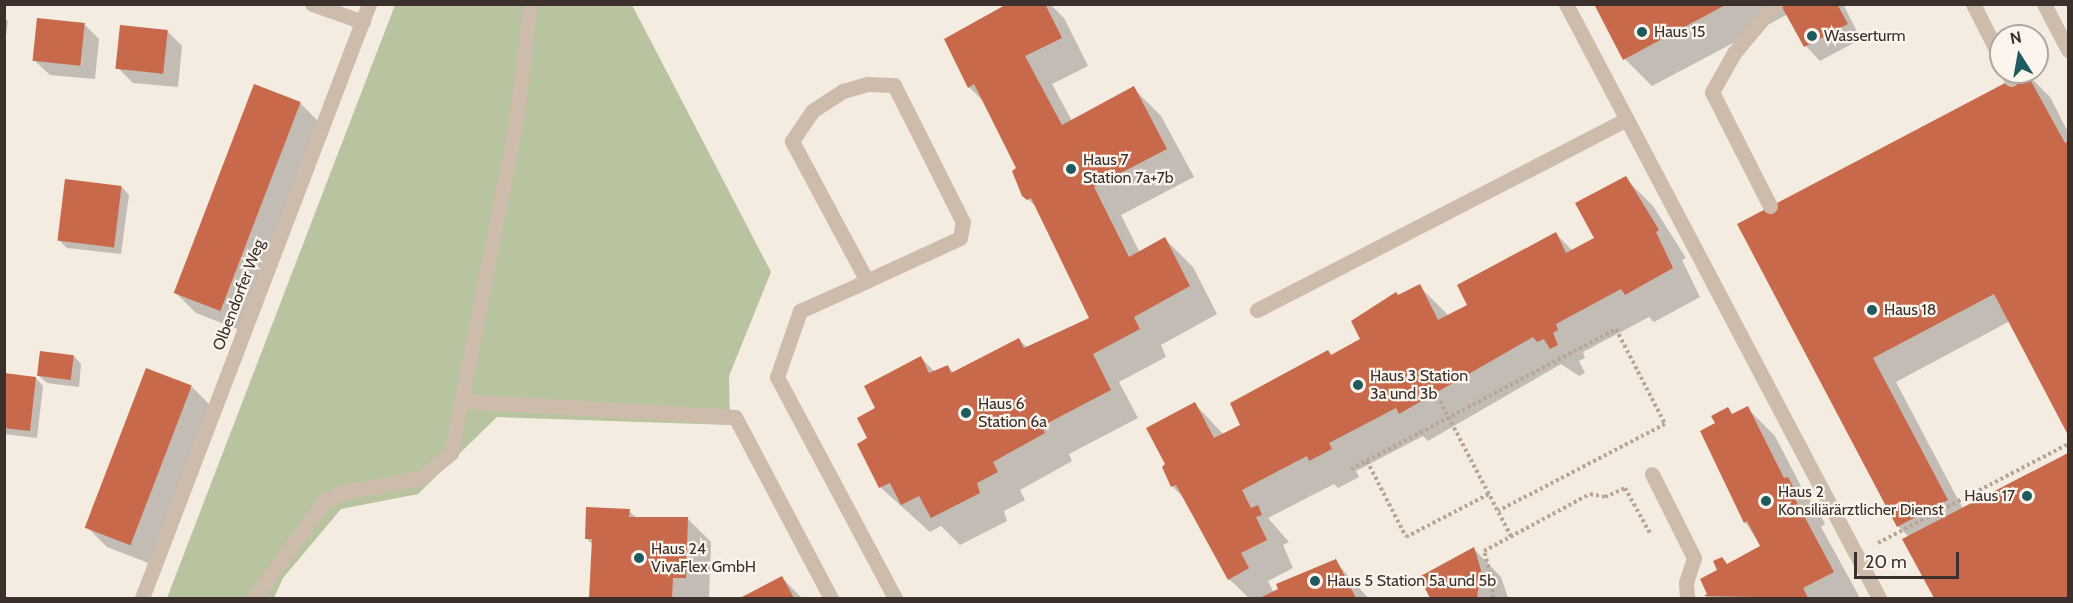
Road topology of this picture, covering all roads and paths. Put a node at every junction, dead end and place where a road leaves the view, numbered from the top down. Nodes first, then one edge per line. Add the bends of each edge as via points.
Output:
1 (312, 4) edge
2 (369, 4) edge
3 (530, 4) edge
4 (1566, 4) edge
5 (1775, 4) edge
6 (1973, 4) edge
7 (2044, 4) edge
8 (363, 22) junction
9 (1989, 35) edge
10 (2068, 50) edge
11 (1627, 119) junction
12 (1770, 206) dead end
13 (867, 281) junction
14 (1257, 310) dead end
15 (464, 401) junction
16 (1440, 401) dead end
17 (1449, 417) junction
18 (2068, 444) edge
19 (1367, 460) junction
20 (1351, 469) dead end
21 (1652, 474) dead end
22 (1489, 494) junction
23 (1498, 511) junction
24 (1511, 536) junction
25 (1652, 538) dead end
26 (1856, 555) junction
27 (142, 598) edge
28 (254, 598) edge
29 (831, 598) edge
30 (895, 598) edge
31 (1493, 598) edge
32 (1687, 598) edge
33 (1880, 598) edge

1 - 8 street
2 - 8 street, Olbendorfer Weg
3 - 15 street via 516,122
4 - 11 street
5 - 12 street via 1734,54 1712,92
6 - 9 street
7 - 10 street
8 - 27 street, Olbendorfer Weg
11 - 14 street
11 - 26 street
13 - 13 street via 960,238 963,222 894,85 868,84 843,91 812,111 792,141
13 - 30 street via 800,311 777,377
15 - 28 street via 451,453 420,478 345,492 324,501
15 - 29 street via 735,417
16 - 17 path
17 - 19 path
17 - 22 path
17 - 23 path via 1617,329 1665,424
18 - 26 path
19 - 20 path
19 - 22 path via 1406,537
21 - 32 street via 1694,558 1686,583
22 - 23 path
23 - 24 path
24 - 25 path via 1590,494 1605,497 1625,488
24 - 31 path via 1484,551
26 - 33 street

